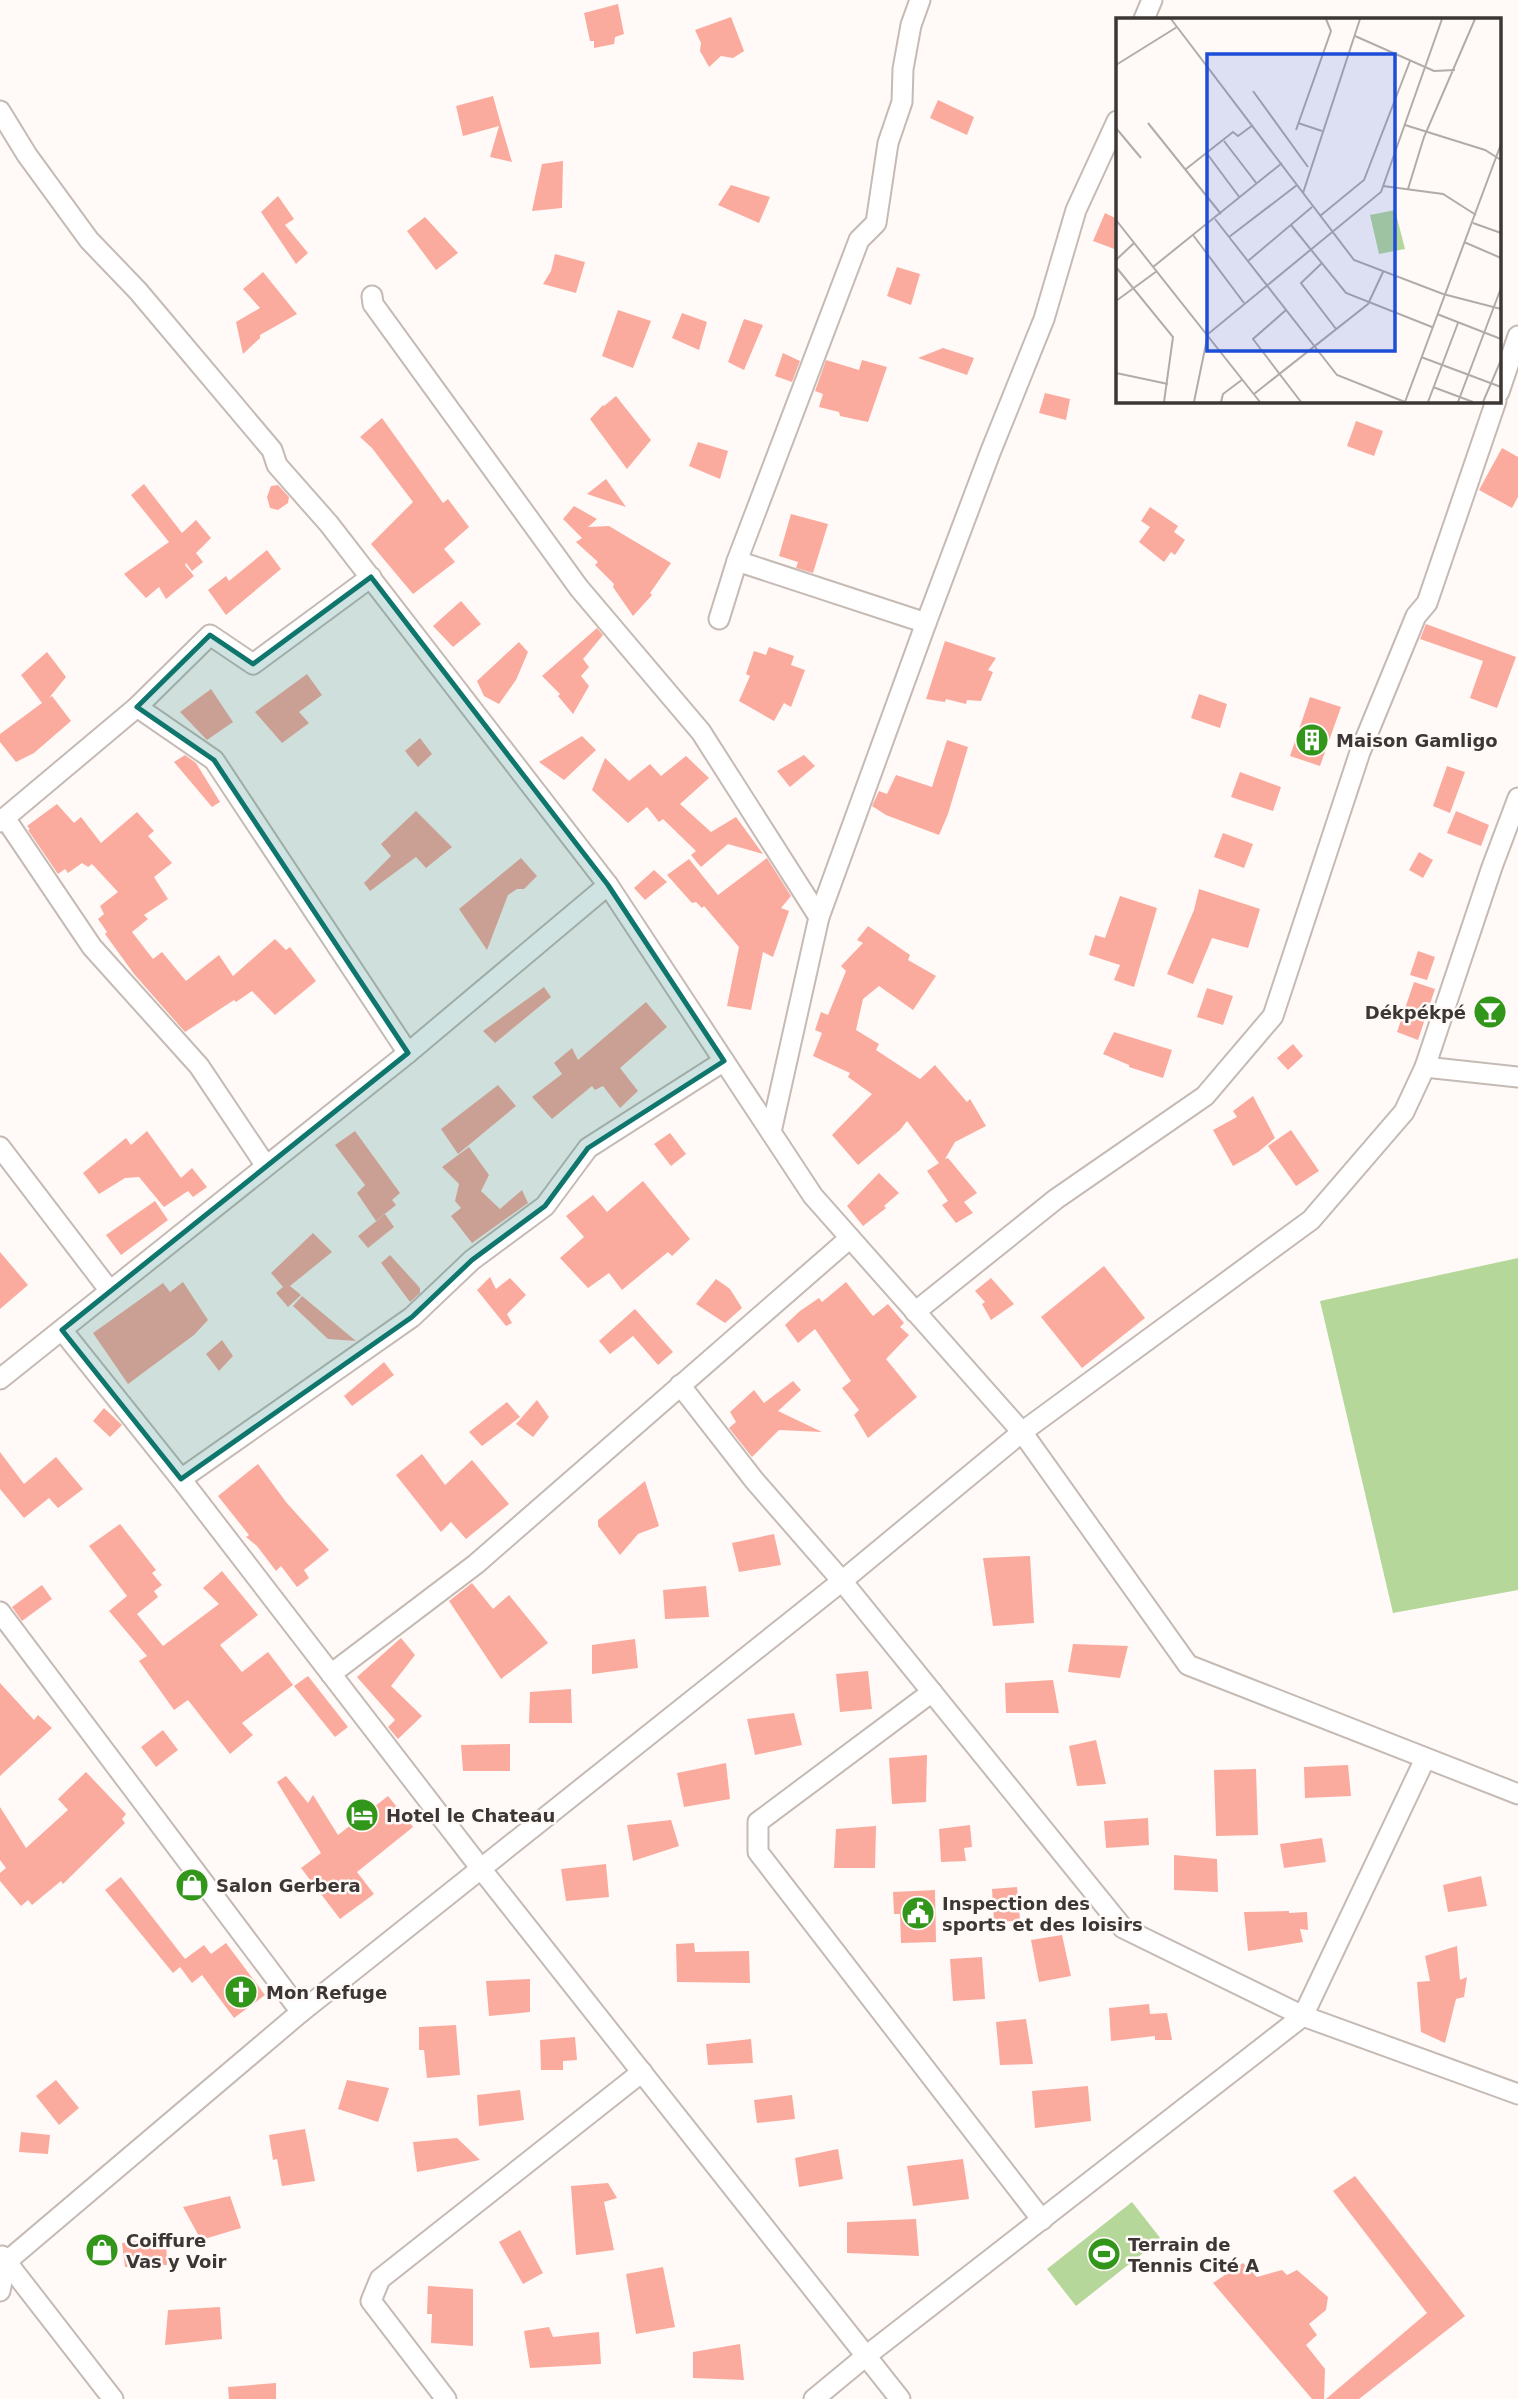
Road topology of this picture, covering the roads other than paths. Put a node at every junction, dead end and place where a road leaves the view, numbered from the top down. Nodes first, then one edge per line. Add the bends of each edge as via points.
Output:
1 (920, 0) edge
2 (1152, 0) edge
3 (1144, 18) edge
4 (0, 111) edge
5 (1116, 123) edge
6 (372, 296) dead end
7 (1518, 336) edge
8 (1500, 389) edge
9 (1496, 402) edge
10 (737, 561) junction
11 (371, 577) junction
12 (719, 619) dead end
13 (926, 623) junction
14 (137, 707) junction
15 (1518, 798) edge
16 (3, 820) edge
17 (608, 884) junction
18 (819, 916) junction
19 (408, 1053) junction
20 (724, 1061) junction
21 (1425, 1067) junction
22 (1518, 1077) edge
23 (771, 1132) junction
24 (0, 1147) edge
25 (266, 1166) junction
26 (850, 1238) junction
27 (110, 1291) junction
28 (915, 1311) junction
29 (62, 1330) junction
30 (0, 1379) edge
31 (680, 1385) junction
32 (1022, 1432) junction
33 (181, 1479) junction
34 (842, 1581) junction
35 (0, 1612) edge
36 (331, 1674) junction
37 (932, 1692) junction
38 (1425, 1759) junction
39 (1518, 1794) edge
40 (482, 1870) junction
41 (301, 2012) junction
42 (1303, 2016) junction
43 (642, 2072) junction
44 (1518, 2094) edge
45 (1042, 2220) junction
46 (3, 2258) edge
47 (0, 2291) edge
48 (866, 2356) junction
49 (113, 2399) edge
50 (446, 2399) edge
51 (814, 2399) edge
52 (900, 2399) edge

1 - 10 street via 911,25 902,102 888,143 876,223 859,240
2 - 3 street
4 - 11 street via 89,240 195,357 272,450 277,466
5 - 13 street via 1076,210 1044,319
6 - 18 street via 380,314 579,588 701,732
7 - 8 street
9 - 28 street via 1427,603 1416,616 1360,752 1273,1016 1206,1096 1062,1195
10 - 12 street
10 - 13 street
11 - 14 street via 253,664 210,635
11 - 17 street
13 - 18 street
14 - 16 street
14 - 19 street via 214,760
15 - 21 street
16 - 25 street via 92,947 199,1066
17 - 19 street
17 - 20 street
18 - 23 street
19 - 25 street
20 - 23 street
20 - 33 street via 588,1148 545,1206 472,1260 412,1317
21 - 22 street
21 - 32 street via 1404,1112 1311,1220
23 - 26 street via 813,1196
24 - 27 street
25 - 27 street
26 - 28 street
26 - 31 street
27 - 29 street
28 - 32 street
29 - 30 street
29 - 33 street
31 - 34 street
31 - 36 street via 476,1564
32 - 34 street
32 - 38 street via 1188,1665
33 - 36 street
34 - 37 street
34 - 40 street
35 - 41 street
36 - 40 street
37 - 42 street via 1123,1928
37 - 45 street via 758,1822 758,1852
38 - 39 street
38 - 42 street
40 - 41 street
40 - 43 street
41 - 46 street
42 - 44 street
42 - 45 street
43 - 48 street
43 - 50 street via 380,2279 371,2301
45 - 48 street
46 - 47 street
46 - 49 street
48 - 51 street
48 - 52 street

